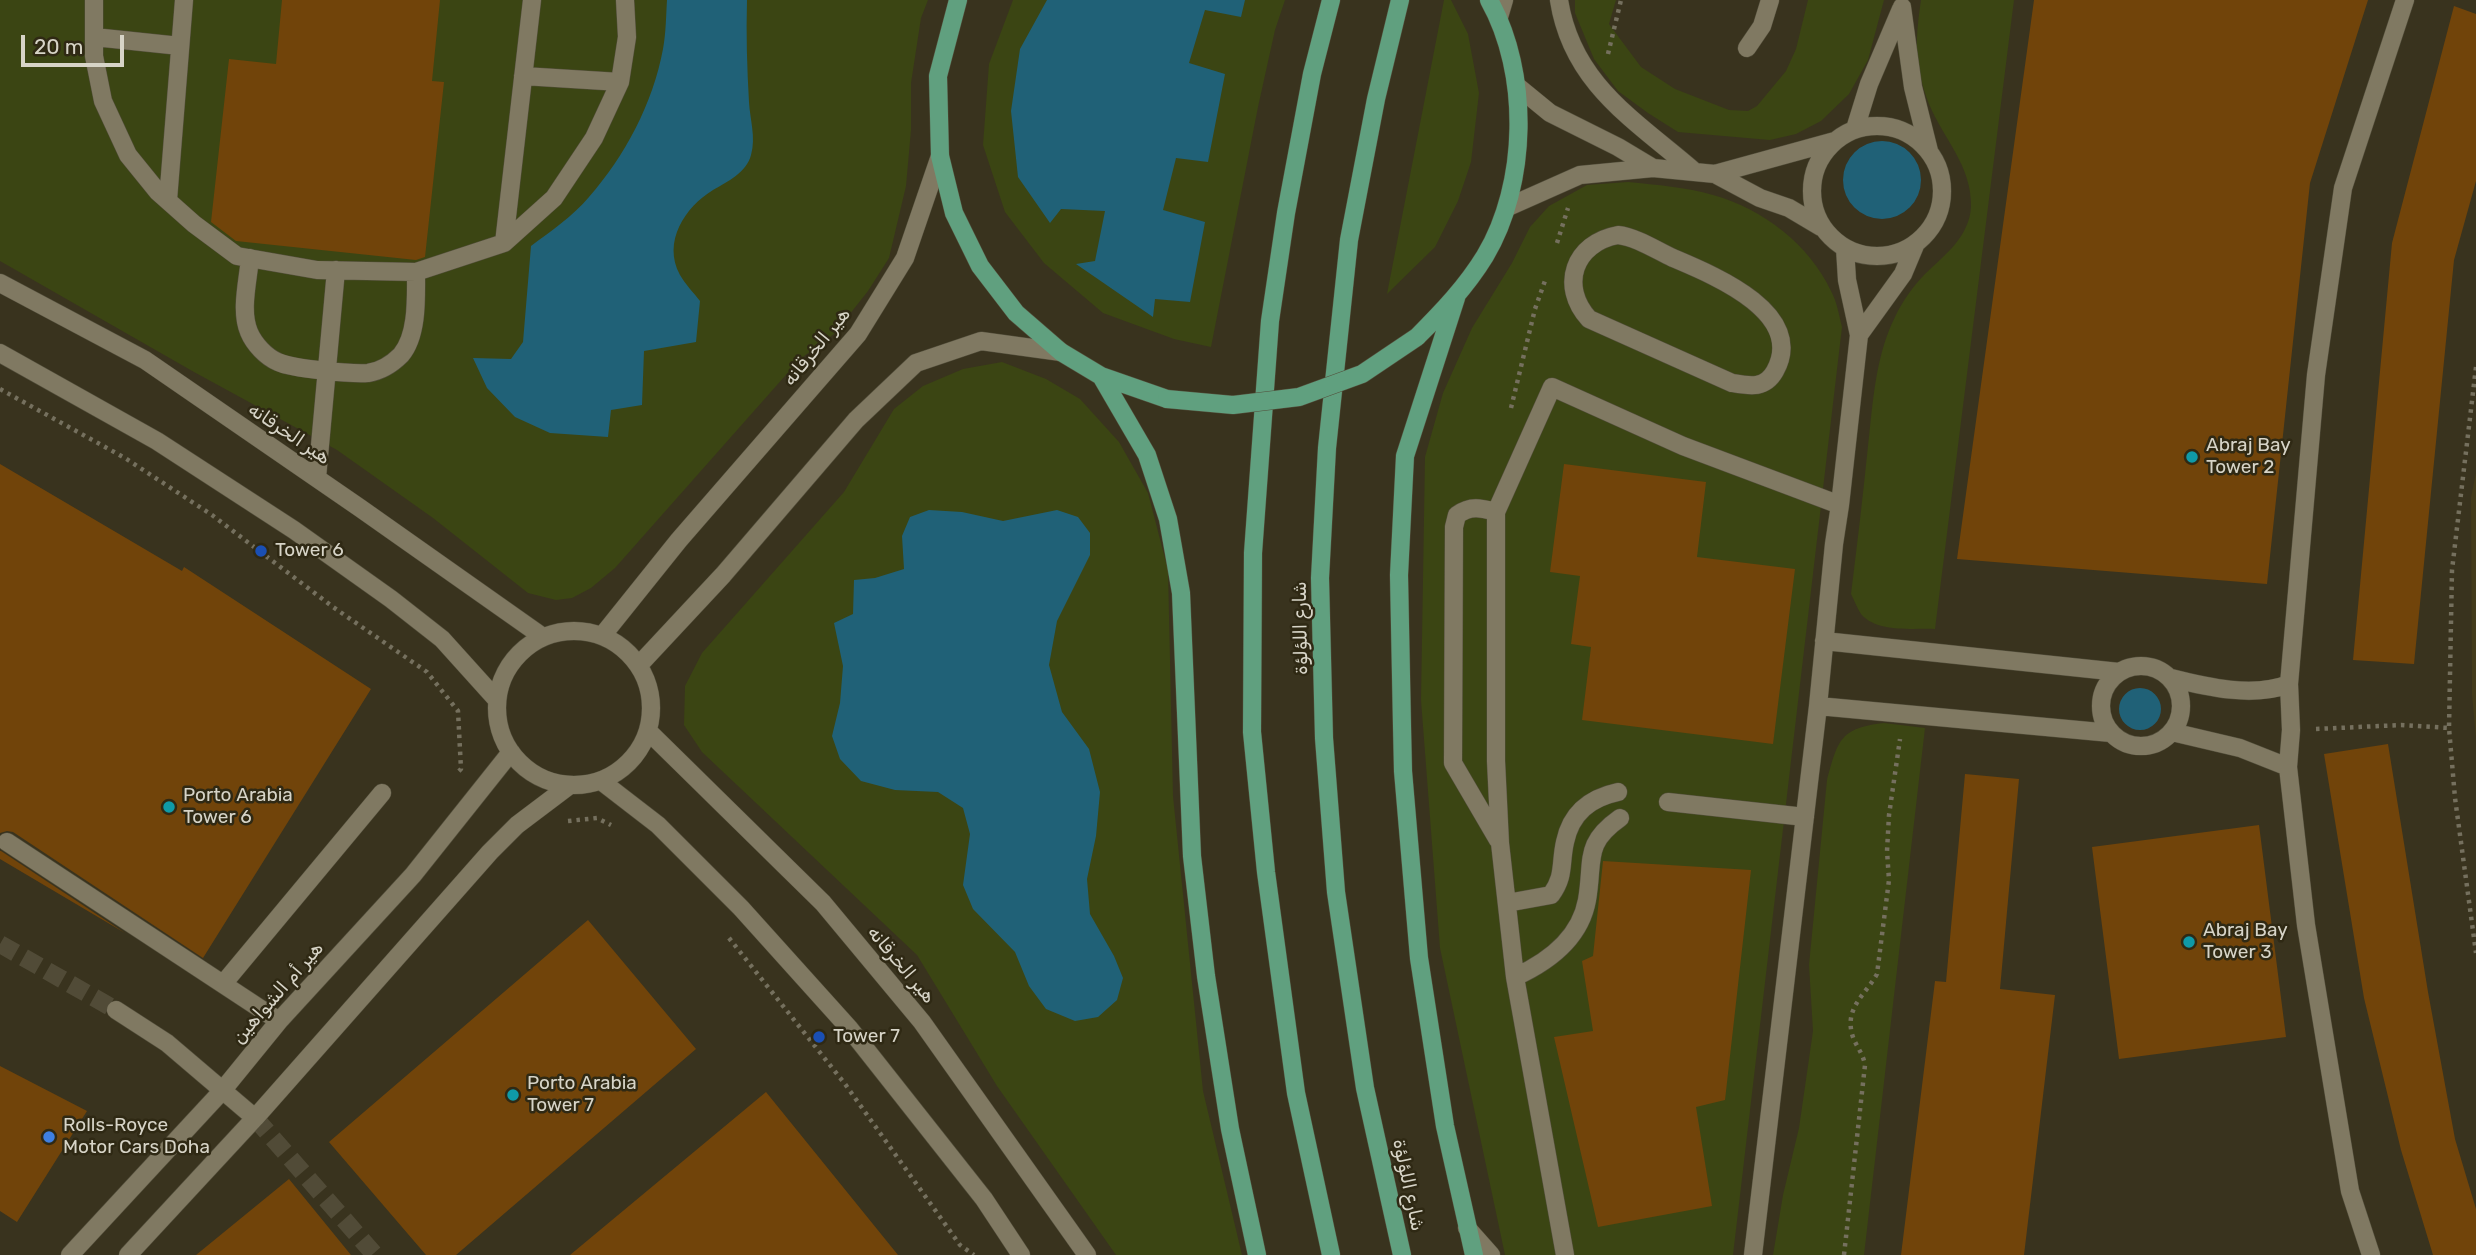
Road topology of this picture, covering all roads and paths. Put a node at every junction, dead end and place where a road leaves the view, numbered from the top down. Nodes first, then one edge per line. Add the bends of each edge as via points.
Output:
1 (94, 0) edge
2 (184, 0) edge
3 (532, 0) edge
4 (625, 0) edge
5 (958, 0) edge
6 (1331, 0) edge
7 (1400, 0) edge
8 (1489, 0) edge
9 (1559, 0) edge
10 (1770, 0) edge
11 (2404, 0) edge
12 (1903, 4) edge
13 (1502, 9) edge
14 (94, 37) junction
15 (180, 46) junction
16 (1747, 48) dead end
17 (523, 76) junction
18 (620, 82) junction
19 (1517, 86) junction
20 (1855, 130) junction
21 (1835, 141) junction
22 (1929, 151) junction
23 (940, 156) junction
24 (1653, 168) junction
25 (1695, 172) junction
26 (1716, 174) junction
27 (168, 200) junction
28 (1508, 207) junction
29 (1821, 227) junction
30 (504, 243) junction
31 (1916, 243) junction
32 (1844, 248) junction
33 (250, 258) junction
34 (336, 270) junction
35 (416, 272) junction
36 (1727, 282) joint
37 (0, 283) edge
38 (1456, 298) junction
39 (1859, 335) junction
40 (1061, 352) junction
41 (0, 354) edge
42 (2476, 367) edge
43 (326, 370) junction
44 (1101, 376) junction
45 (0, 389) edge
46 (317, 478) junction
47 (1840, 506) junction
48 (1496, 512) junction
49 (602, 636) junction
50 (542, 637) junction
51 (1824, 642) junction
52 (639, 665) junction
53 (2119, 672) junction
54 (2171, 678) junction
55 (2289, 684) junction
56 (497, 700) junction
57 (1818, 706) junction
58 (1904, 714) junction
59 (2449, 728) junction
60 (2320, 729) dead end
61 (648, 731) junction
62 (2172, 732) junction
63 (2111, 733) junction
64 (511, 752) junction
65 (2288, 767) junction
66 (453, 779) dead end
67 (601, 780) junction
68 (569, 785) junction
69 (1618, 792) dead end
70 (383, 793) dead end
71 (1668, 802) dead end
72 (1805, 817) junction
73 (1620, 818) dead end
74 (517, 825) junction
75 (618, 828) dead end
76 (7, 842) dead end
77 (1500, 843) junction
78 (1507, 903) junction
79 (728, 937) dead end
80 (2476, 953) edge
81 (1515, 977) junction
82 (223, 984) junction
83 (116, 1010) tunnel mouth
84 (279, 1021) junction
85 (222, 1091) junction
86 (255, 1118) junction
87 (1467, 1228) junction
88 (69, 1255) edge
89 (128, 1255) edge
90 (974, 1255) edge
91 (1021, 1255) edge
92 (1087, 1255) edge
93 (1257, 1255) edge
94 (1331, 1255) edge
95 (1402, 1255) edge
96 (1474, 1255) edge
97 (1491, 1255) edge
98 (1565, 1255) edge
99 (1753, 1255) edge
100 (1844, 1255) edge
101 (2371, 1255) edge

1 - 14 street
2 - 15 street
3 - 17 street
4 - 18 street via 627,37
5 - 23 main road via 939,76
6 - 94 main road via 1312,74 1270,321 1254,553 1252,732 1296,1093
7 - 95 main road, شارع اللؤلؤة via 1349,240 1327,448 1320,578 1324,738 1336,892 1365,1088
8 - 13 main road
9 - 25 street via 1567,36 1590,76 1621,111
10 - 16 street via 1762,26
11 - 55 street via 2343,188 2316,375
12 - 20 street
12 - 22 street via 1913,87
13 - 19 main road
14 - 15 street
14 - 27 street via 103,102 128,155
15 - 27 street
17 - 18 street
17 - 30 street
18 - 30 street via 594,138 554,198
19 - 24 street via 1550,113
19 - 28 main road via 1518,153
20 - 21 street
20 - 22 street via 1875,126 1896,129
21 - 26 street
21 - 29 street via 1820,159 1812,181 1812,205
22 - 31 street via 1942,190 1931,229
23 - 40 main road via 954,213 980,266 1016,313
23 - 49 street, هير الخرقانه via 905,258 858,334
24 - 25 street
24 - 28 street via 1580,176
25 - 26 street
26 - 29 street
27 - 33 street via 237,256
28 - 38 main road via 1486,255
29 - 32 street
30 - 35 street
31 - 32 street via 1878,257
31 - 39 street via 1903,274
32 - 39 street
33 - 34 street
33 - 43 street via 244,319 249,334 275,361
34 - 35 street
34 - 43 street
35 - 43 street via 415,309 402,354 368,373
36 - 36 street via 1618,235 1582,254 1573,289 1589,319 1732,383 1758,386 1775,371 1781,340 1763,310
37 - 46 street, هير الخرقانه via 145,360
38 - 44 main road, bridge via 1417,337 1362,374 1299,397 1233,405 1167,399
38 - 87 main road via 1405,456 1399,575 1403,771 1419,958 1445,1126
39 - 47 street
40 - 44 main road
40 - 52 street via 981,341 916,363 856,420
41 - 56 street via 157,441 294,530 442,639
42 - 59 path via 2452,570
43 - 46 street
44 - 93 main road via 1147,455 1168,519 1181,593 1191,842 1205,962 1230,1129
45 - 66 path via 125,458 212,515 427,672 458,711 461,769
46 - 50 street, هير الخرقانه
47 - 48 street via 1683,446 1552,387
47 - 51 street
48 - 77 street
48 - 77 street via 1466,509 1457,514 1454,527 1453,763
49 - 50 street via 573,631
49 - 52 street
50 - 56 street via 512,662
51 - 53 street
51 - 57 street
52 - 61 street via 651,708
53 - 54 street via 2146,666
53 - 63 street via 2109,682 2101,708
54 - 55 street via 2252,690
54 - 62 street via 2182,705
55 - 65 street
56 - 64 street via 500,727
57 - 58 street
57 - 72 street
58 - 63 street
58 - 100 path via 1889,815 1889,880 1877,974 1853,1006 1852,1034 1865,1065
59 - 60 path
59 - 80 path
61 - 67 street via 630,761
61 - 92 street, هير الخرقانه via 823,903 922,1022
62 - 63 street via 2154,745 2142,746
62 - 65 street via 2239,748
64 - 68 street via 526,769
64 - 84 street, هير أم الشواهين via 413,875
65 - 101 street via 2306,925 2350,1191
67 - 68 street
67 - 91 street via 658,825 840,1018 984,1199
68 - 74 street
69 - 78 street via 1588,802 1573,819 1560,884 1551,895
70 - 82 street
71 - 72 street
72 - 99 street
73 - 81 street via 1594,841 1587,903 1578,925 1559,951
74 - 75 path via 597,818
74 - 86 street
76 - 82 street
77 - 78 street
78 - 81 street
79 - 90 path via 845,1084 960,1245
81 - 98 street
82 - 84 street
83 - 85 street via 167,1043
84 - 85 street, هير أم الشواهين
85 - 86 street
85 - 88 street, هير أم الشواهين
86 - 89 street
87 - 96 main road
87 - 97 street

